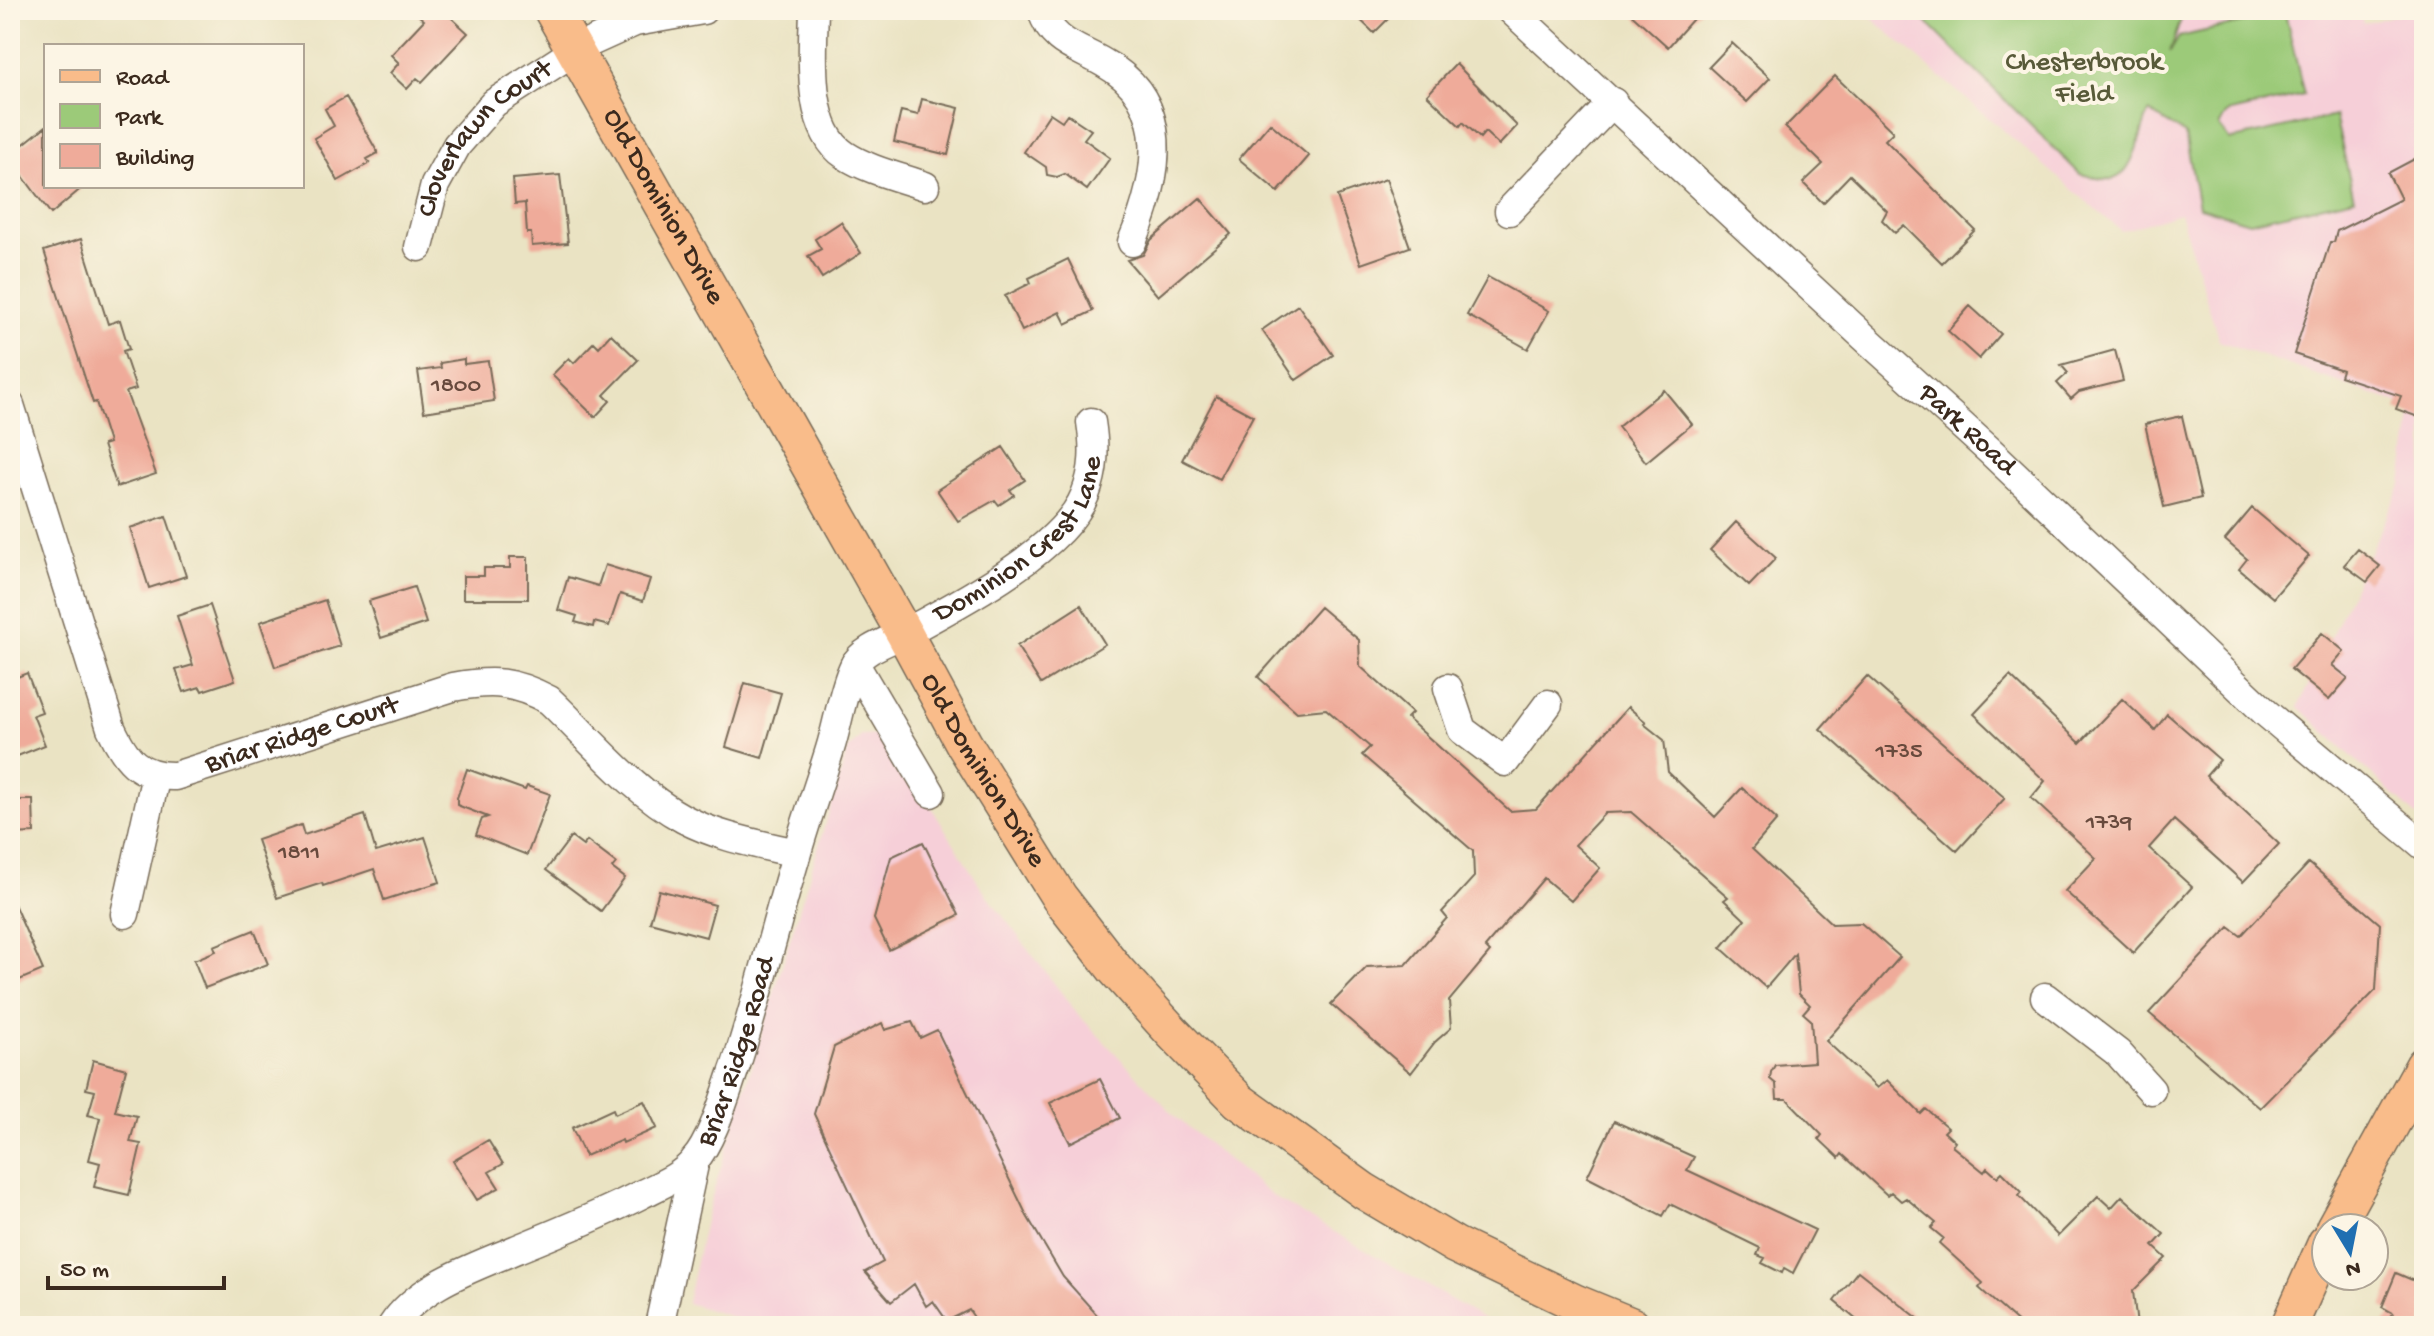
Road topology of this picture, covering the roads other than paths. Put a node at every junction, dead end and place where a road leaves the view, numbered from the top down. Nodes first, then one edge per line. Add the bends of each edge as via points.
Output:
1 (552, 10) edge
2 (703, 10) edge
3 (814, 10) edge
4 (1042, 10) edge
5 (1511, 10) edge
6 (632, 16) edge
7 (575, 49) junction
8 (1613, 102) junction
9 (925, 186) dead end
10 (1509, 211) dead end
11 (1132, 242) dead end
12 (419, 247) dead end
13 (10, 405) edge
14 (1091, 422) dead end
15 (904, 633) junction
16 (855, 664) junction
17 (1448, 688) dead end
18 (1548, 704) dead end
19 (156, 775) junction
20 (931, 793) dead end
21 (2424, 846) edge
22 (796, 853) junction
23 (125, 914) dead end
24 (2045, 997) dead end
25 (2423, 1067) edge
26 (2151, 1090) dead end
27 (695, 1160) junction
28 (2343, 1212) edge
29 (2310, 1279) edge
30 (392, 1326) edge
31 (659, 1326) edge
32 (1632, 1326) edge
33 (2289, 1326) edge

1 - 7 main road, Old Dominion Drive
2 - 6 street
3 - 9 street via 812,76 818,114 833,142 842,154 863,165
4 - 11 street via 1052,34 1127,78 1152,120 1151,188
5 - 8 street, Park Road
6 - 7 street
7 - 12 street, Cloverlawn Court via 494,103 457,145 435,185
7 - 15 main road, Old Dominion Drive
8 - 10 street
8 - 21 street, Park Road via 2266,713
13 - 19 street via 111,728 123,753
14 - 15 street, Dominion Crest Lane via 1092,473 1072,518 1012,569
15 - 16 street
15 - 32 main road, Old Dominion Drive via 964,744 1059,897 1115,969 1239,1101 1436,1236
16 - 20 street
16 - 22 street, Briar Ridge Road
17 - 18 street via 1462,730 1505,762
19 - 22 street, Briar Ridge Court via 175,776 453,687 506,683 549,700 642,789 683,819 718,834
19 - 23 street
22 - 27 street, Briar Ridge Road via 749,1026
24 - 26 street via 2118,1053
25 - 28 main road
27 - 30 street, Briar Ridge Road via 677,1176 619,1206 428,1291
27 - 31 street
29 - 33 main road

